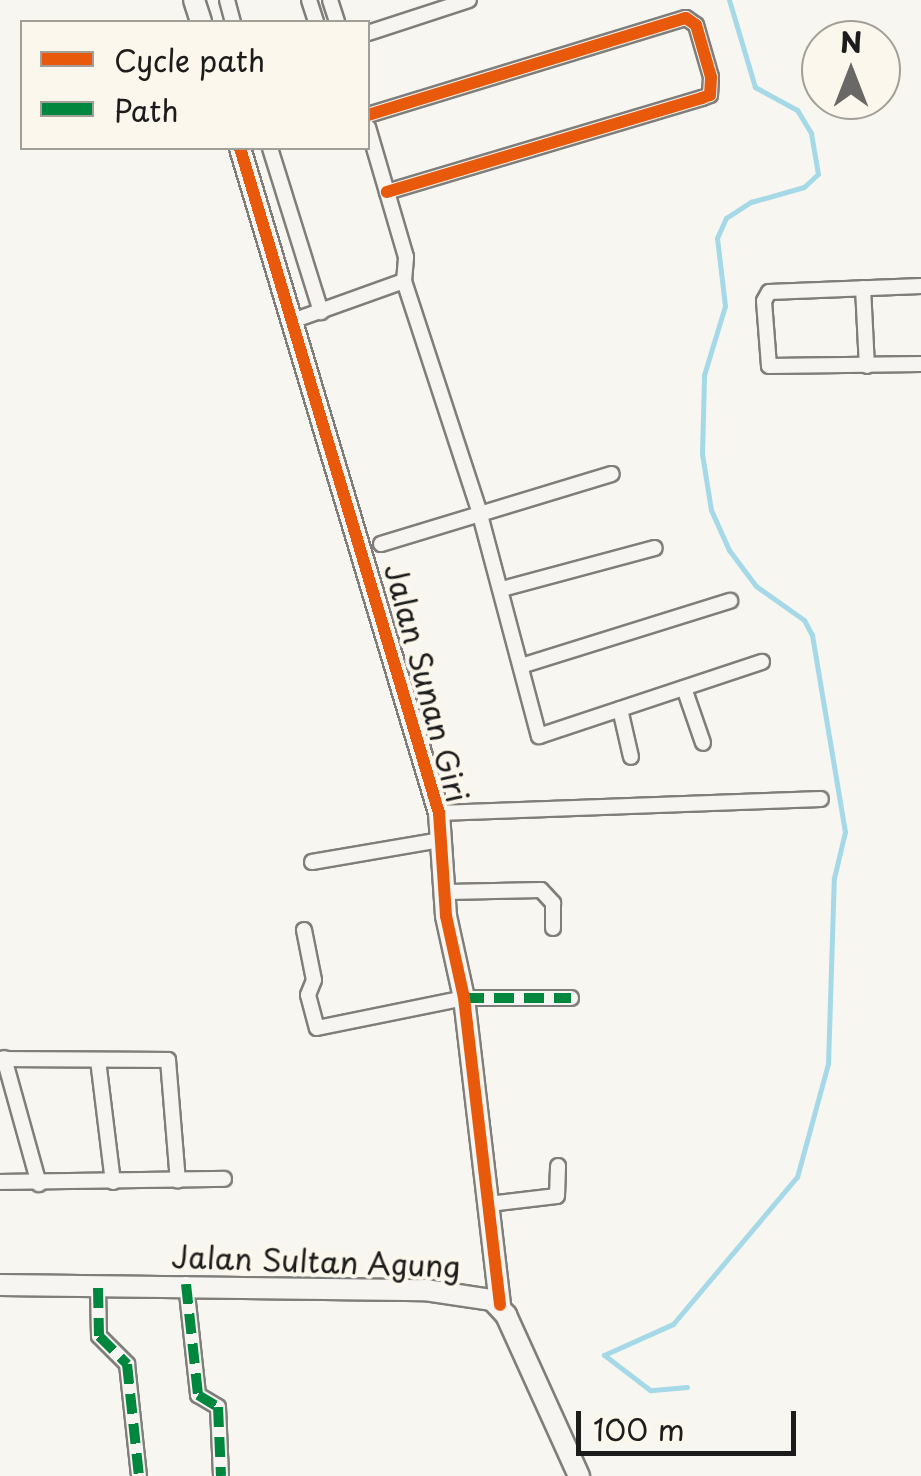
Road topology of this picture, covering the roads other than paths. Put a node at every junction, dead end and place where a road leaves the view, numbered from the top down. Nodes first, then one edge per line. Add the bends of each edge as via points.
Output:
1 (469, 0) edge
2 (370, 32) edge
3 (370, 114) edge
4 (370, 134) edge
5 (241, 150) edge
6 (271, 150) edge
7 (386, 192) junction
8 (404, 280) junction
9 (921, 286) edge
10 (863, 288) junction
11 (321, 312) junction
12 (295, 320) junction
13 (921, 364) edge
14 (868, 366) junction
15 (612, 474) dead end
16 (479, 510) junction
17 (382, 544) dead end
18 (655, 548) dead end
19 (502, 588) junction
20 (730, 601) dead end
21 (762, 662) dead end
22 (524, 665) junction
23 (684, 688) junction
24 (620, 709) junction
25 (703, 743) dead end
26 (631, 757) dead end
27 (820, 800) dead end
28 (439, 814) junction
29 (442, 840) junction
30 (312, 862) dead end
31 (448, 892) junction
32 (553, 928) dead end
33 (304, 930) dead end
34 (464, 998) junction
35 (571, 998) dead end
36 (2, 1058) edge
37 (98, 1060) junction
38 (558, 1166) dead end
39 (224, 1179) dead end
40 (178, 1181) junction
41 (0, 1182) edge
42 (113, 1182) junction
43 (39, 1184) junction
44 (489, 1204) junction
45 (186, 1284) junction
46 (0, 1285) edge
47 (98, 1288) junction
48 (500, 1305) junction
49 (139, 1476) edge
50 (220, 1476) edge
51 (579, 1476) edge

1 - 2 street
3 - 7 street via 686,18 696,26 711,77 710,95 702,98
4 - 7 street
5 - 12 street, Jalan Sunan Giri
6 - 11 street
7 - 8 street via 406,256
8 - 11 street
8 - 16 street
9 - 10 street
10 - 14 street
10 - 14 street via 769,292 766,355 769,366 784,370
11 - 12 street
12 - 28 street, Jalan Sunan Giri
13 - 14 street
15 - 16 street
16 - 17 street
16 - 19 street
18 - 19 street
19 - 22 street
20 - 22 street
21 - 23 street
22 - 24 street via 539,736
23 - 24 street
23 - 25 street
24 - 26 street
27 - 28 street
28 - 29 street, Jalan Sunan Giri
29 - 30 street
29 - 31 street, Jalan Sunan Giri
31 - 32 street via 541,890 552,903
31 - 34 street, Jalan Sunan Giri via 446,916
33 - 34 street via 317,1028
34 - 35 street
34 - 44 street, Jalan Sunan Giri
36 - 37 street
36 - 43 street
37 - 40 street via 172,1064
37 - 42 street
38 - 44 street via 557,1196
39 - 40 street
40 - 42 street
41 - 43 street
42 - 43 street
44 - 48 street, Jalan Sunan Giri
45 - 47 street, Jalan Sultan Agung
45 - 48 street, Jalan Sultan Agung via 425,1290
45 - 50 street via 198,1396 218,1407
46 - 47 street, Jalan Sultan Agung
47 - 49 street via 99,1336 127,1364
48 - 51 street

